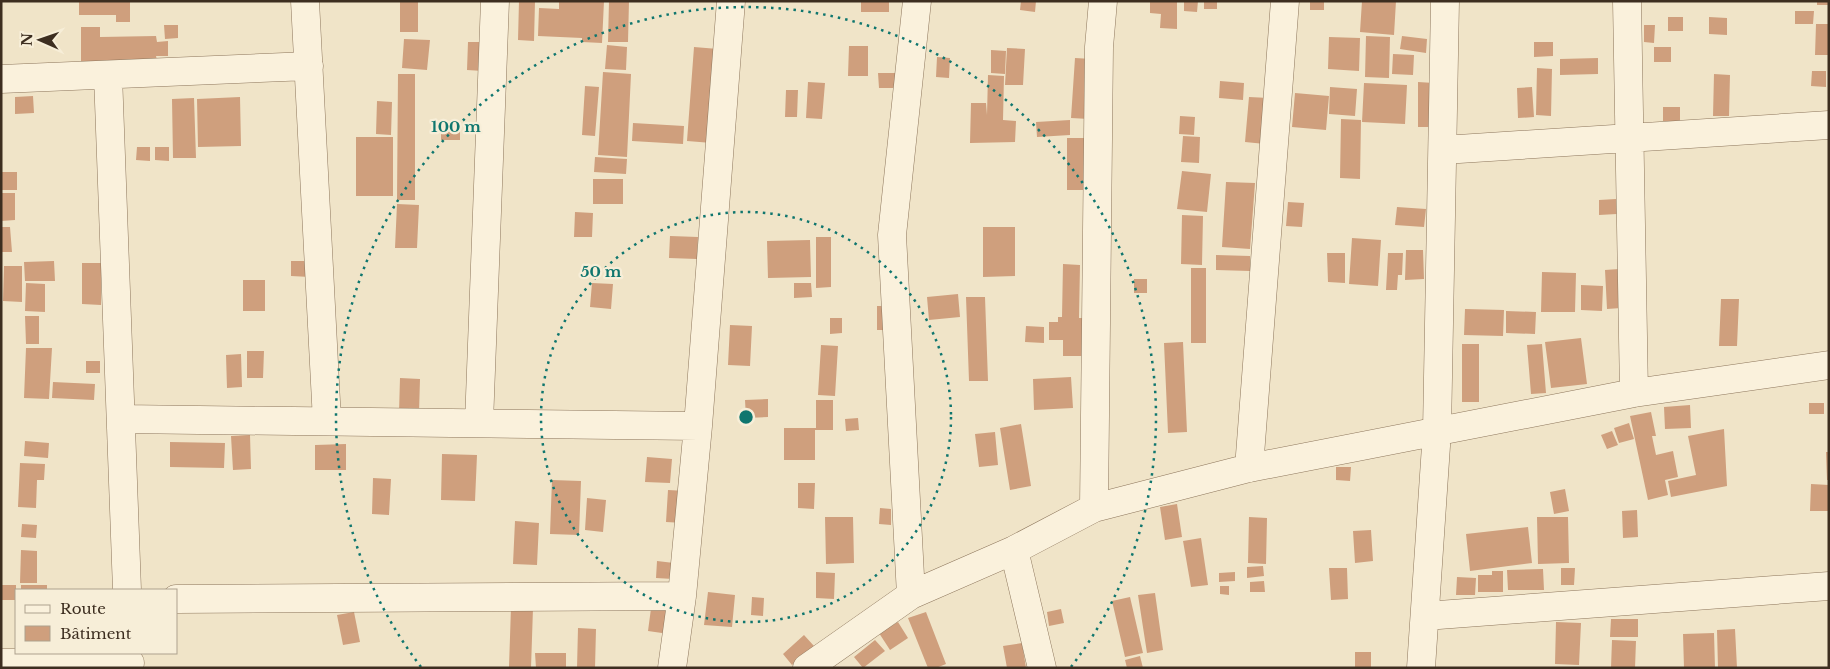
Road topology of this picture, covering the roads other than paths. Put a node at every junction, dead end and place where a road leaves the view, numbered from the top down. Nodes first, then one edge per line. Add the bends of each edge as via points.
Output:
1 (306, 1) edge
2 (495, 1) edge
3 (731, 1) edge
4 (917, 1) edge
5 (1103, 1) edge
6 (1285, 1) edge
7 (1445, 1) edge
8 (1627, 1) edge
9 (309, 66) junction
10 (108, 75) junction
11 (1, 79) edge
12 (1829, 125) edge
13 (1630, 138) junction
14 (1443, 150) junction
15 (1829, 365) edge
16 (1634, 392) junction
17 (122, 419) junction
18 (327, 420) junction
19 (479, 423) junction
20 (698, 426) junction
21 (1437, 431) junction
22 (1249, 468) junction
23 (1094, 508) junction
24 (1014, 550) junction
25 (1829, 586) edge
26 (127, 589) edge
27 (911, 595) junction
28 (682, 596) junction
29 (178, 599) edge
30 (1424, 616) junction
31 (130, 661) edge
32 (1, 663) edge
33 (814, 665) edge
34 (672, 668) edge
35 (1042, 668) edge
36 (1421, 668) edge

1 - 9 street
2 - 19 street
3 - 20 street
4 - 27 street via 892,234
5 - 23 street via 1099,47
6 - 22 street
7 - 14 street
8 - 13 street
9 - 10 street
9 - 18 street
10 - 11 street
10 - 17 street
12 - 13 street
13 - 14 street
13 - 16 street
14 - 21 street
15 - 16 street
16 - 21 street
17 - 18 street
17 - 26 street
18 - 19 street
19 - 20 street
20 - 28 street
21 - 22 street
21 - 30 street
22 - 23 street
23 - 24 street
24 - 27 street
24 - 35 street
25 - 30 street
27 - 33 street
28 - 29 street
28 - 34 street
30 - 36 street
31 - 32 street

